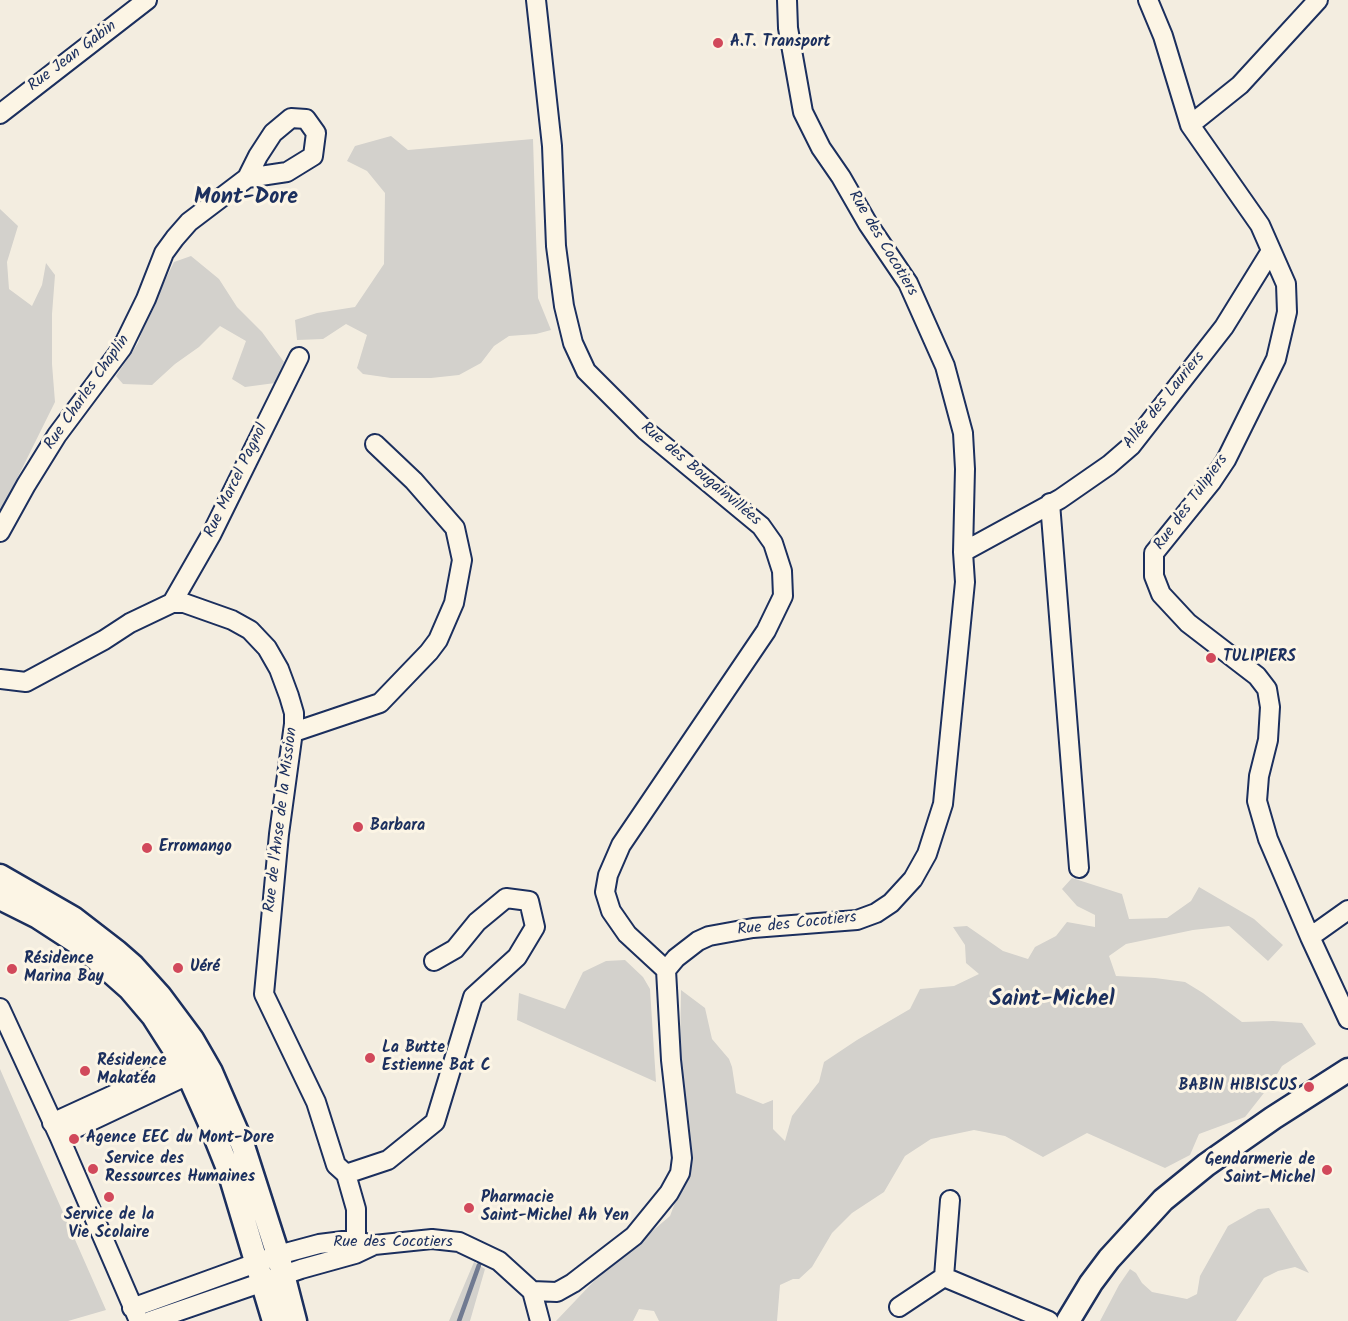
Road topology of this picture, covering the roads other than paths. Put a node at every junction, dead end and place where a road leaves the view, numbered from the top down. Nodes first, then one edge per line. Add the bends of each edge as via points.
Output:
1 (147, 0) edge
2 (536, 0) edge
3 (787, 0) edge
4 (1148, 0) edge
5 (1318, 0) edge
6 (4, 104) edge
7 (1190, 125) junction
8 (247, 178) dead end
9 (1271, 251) junction
10 (299, 357) dead end
11 (375, 444) dead end
12 (1050, 503) junction
13 (0, 532) edge
14 (963, 552) junction
15 (172, 603) junction
16 (0, 679) edge
17 (294, 732) junction
18 (1079, 868) dead end
19 (0, 876) edge
20 (0, 897) edge
21 (1348, 910) edge
22 (1310, 937) junction
23 (434, 961) dead end
24 (666, 970) junction
25 (0, 1008) edge
26 (1348, 1019) edge
27 (185, 1069) junction
28 (1348, 1070) edge
29 (1348, 1083) edge
30 (55, 1129) junction
31 (346, 1174) junction
32 (950, 1200) dead end
33 (356, 1241) junction
34 (374, 1245) junction
35 (281, 1265) junction
36 (258, 1273) junction
37 (944, 1277) junction
38 (532, 1291) junction
39 (899, 1307) dead end
40 (136, 1317) edge
41 (274, 1321) edge
42 (295, 1321) edge
43 (540, 1321) edge
44 (1050, 1321) edge
45 (1068, 1321) edge
46 (1081, 1321) edge

1 - 6 street, Rue Jean Gabin
2 - 24 street, Rue des Bougainvillées via 552,146 556,246 573,343 586,371 645,430 761,526 773,543 782,571 783,596 766,631 621,845 608,875 605,892 611,911 627,934
3 - 14 street, Rue des Cocotiers via 803,112 821,148 908,283 945,366 963,434
4 - 7 street, Rue des Tulipiers
5 - 7 street via 1240,85
7 - 9 street, Rue des Tulipiers via 1260,225
8 - 13 street, Rue Charles Chaplin via 189,222 164,253 122,348 57,435
9 - 12 street, Allée des Lauriers via 1224,327 1131,446
9 - 22 street, Rue des Tulipiers via 1286,284 1287,312 1275,359 1226,460 1154,553 1154,576 1161,594 1188,623 1257,676 1267,689 1268,740 1257,801
10 - 15 street, Rue Marcel Pagnol via 211,535
11 - 17 street via 455,528 462,560 454,603 438,640 380,703
12 - 14 street, Allée des Lauriers
12 - 18 street
14 - 24 street, Rue des Cocotiers via 965,582 943,804 930,846 914,879 891,903 857,920 753,928 709,936 686,949
15 - 16 street via 26,682
15 - 17 street, Rue de l'Anse de la Mission via 222,615 250,630 261,641 279,669 289,696
17 - 31 street, Rue de l'Anse de la Mission via 279,834 264,994 316,1102 336,1165
19 - 35 main road via 103,940 133,966 192,1039 243,1146
20 - 27 main road via 38,917 104,963 153,1016
21 - 22 street
22 - 26 street, Rue des Tulipiers
23 - 31 street via 455,949 477,922 506,898 529,902 535,927 517,957 472,997 435,1122 388,1160
24 - 38 street via 680,1173 634,1236 587,1274 557,1292
25 - 30 street
27 - 30 street
27 - 36 main road via 229,1172
28 - 45 main road via 1254,1131 1163,1200 1109,1259
29 - 46 main road via 1230,1162 1173,1208 1126,1258
30 - 40 street
31 - 33 street, Rue de l'Anse de la Mission via 356,1209
32 - 37 street
33 - 34 street, Rue des Cocotiers
33 - 35 street, Rue des Cocotiers via 319,1244
34 - 35 street via 355,1254
34 - 38 street, Rue des Cocotiers via 432,1239 459,1242 499,1261
35 - 36 street
35 - 42 main road
36 - 40 street
36 - 41 main road
37 - 39 street
37 - 44 street
38 - 43 street

